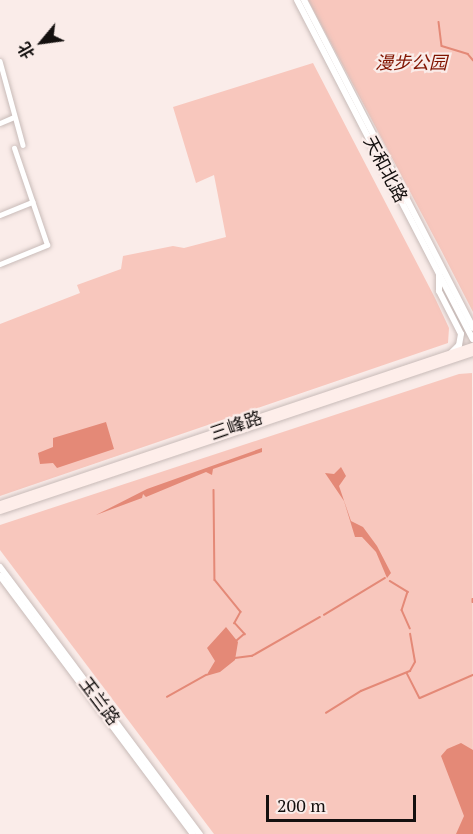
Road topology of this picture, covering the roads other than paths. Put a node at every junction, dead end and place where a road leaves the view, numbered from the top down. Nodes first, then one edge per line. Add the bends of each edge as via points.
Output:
1 (297, 0) edge
2 (304, 0) edge
3 (0, 61) edge
4 (14, 117) junction
5 (0, 123) edge
6 (23, 145) dead end
7 (14, 148) dead end
8 (33, 202) junction
9 (0, 215) edge
10 (0, 264) edge
11 (439, 271) junction
12 (473, 328) edge
13 (473, 339) edge
14 (473, 346) edge
15 (473, 352) edge
16 (451, 353) junction
17 (0, 504) edge
18 (0, 510) edge
19 (0, 567) edge
20 (0, 576) edge
21 (193, 834) edge
22 (200, 834) edge

1 - 11 street, 天和北路
2 - 12 street, 天和北路
3 - 4 street
4 - 5 street
4 - 6 street
7 - 8 street
8 - 9 street
8 - 10 street via 47,245
11 - 13 street, 天和北路
11 - 16 street via 439,291 461,334 459,345
14 - 16 main road, 三峰路
15 - 18 main road, 三峰路
16 - 17 main road, 三峰路
19 - 22 street, 玉兰路
20 - 21 street, 玉兰路

